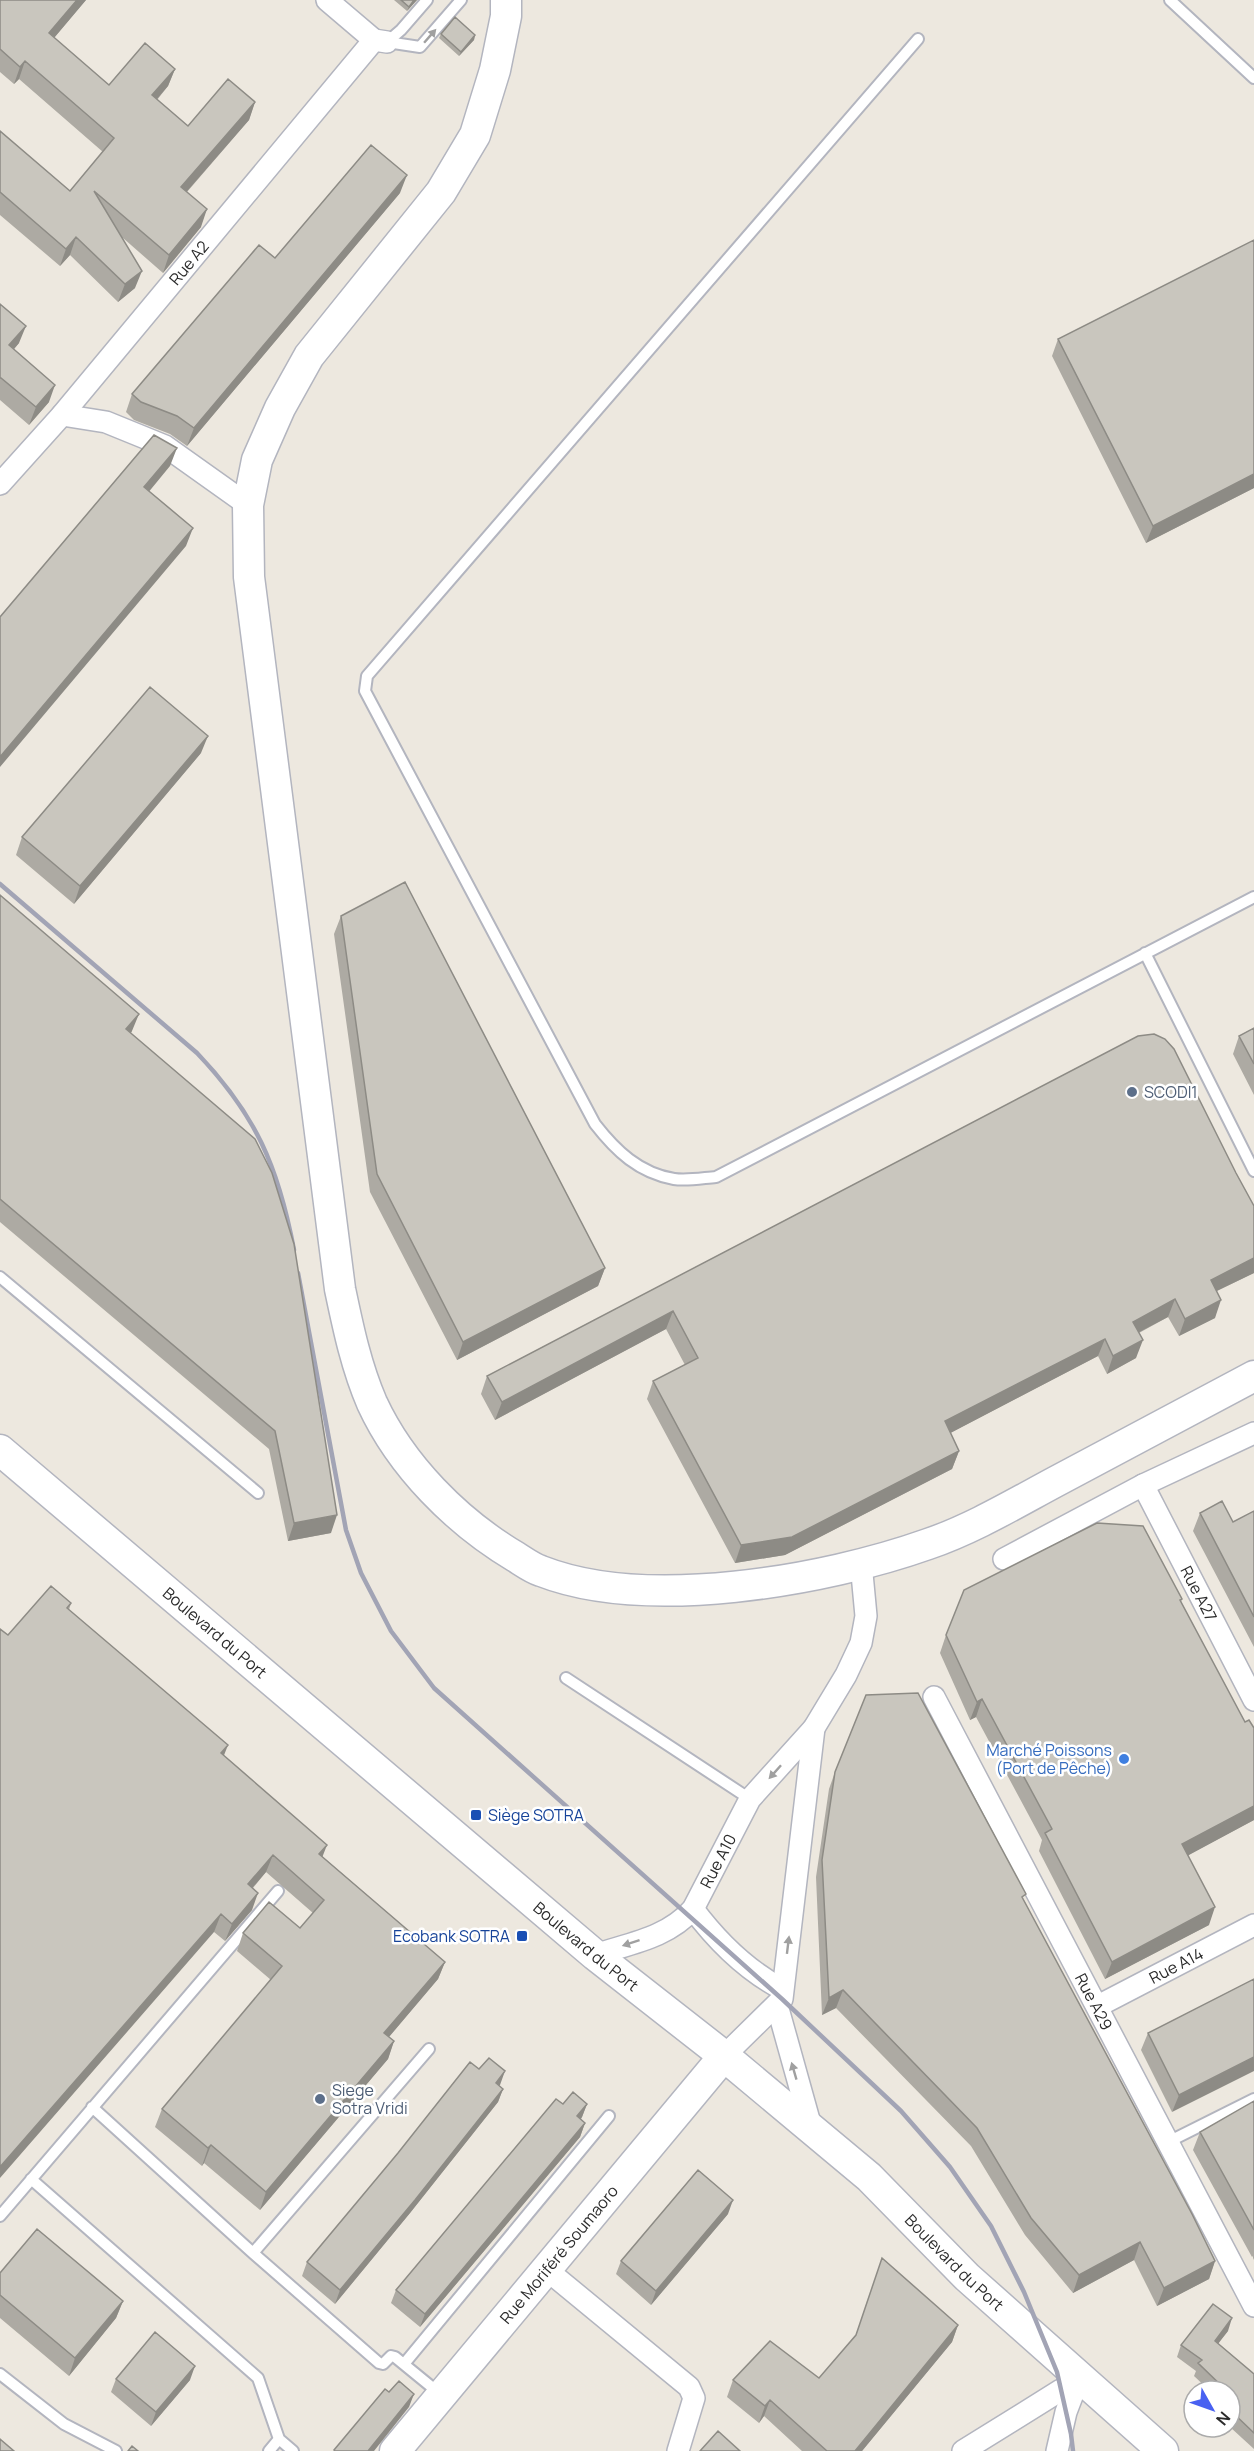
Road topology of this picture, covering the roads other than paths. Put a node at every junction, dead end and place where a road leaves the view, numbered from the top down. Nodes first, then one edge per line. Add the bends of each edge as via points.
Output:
1 (327, 0) edge
2 (427, 0) edge
3 (461, 0) edge
4 (506, 0) edge
5 (1170, 0) edge
6 (918, 39) dead end
7 (380, 41) junction
8 (1254, 78) edge
9 (62, 415) junction
10 (0, 484) edge
11 (248, 506) junction
12 (1254, 897) edge
13 (1145, 953) junction
14 (1254, 1171) edge
15 (0, 1277) edge
16 (1254, 1376) edge
17 (1254, 1432) edge
18 (0, 1450) edge
19 (1143, 1485) junction
20 (258, 1493) dead end
21 (1004, 1559) dead end
22 (861, 1563) junction
23 (566, 1678) dead end
24 (934, 1697) dead end
25 (1254, 1700) edge
26 (814, 1728) junction
27 (750, 1799) junction
28 (278, 1891) dead end
29 (693, 1909) junction
30 (1254, 1924) edge
31 (595, 1955) junction
32 (779, 1997) junction
33 (1098, 2006) junction
34 (429, 2049) dead end
35 (724, 2056) junction
36 (1254, 2099) edge
37 (92, 2108) junction
38 (609, 2116) dead end
39 (811, 2127) junction
40 (1168, 2142) junction
41 (32, 2179) junction
42 (0, 2216) edge
43 (253, 2253) junction
44 (547, 2270) junction
45 (1254, 2306) edge
46 (404, 2364) junction
47 (0, 2374) edge
48 (1078, 2381) junction
49 (442, 2396) junction
50 (279, 2439) junction
51 (116, 2451) edge
52 (269, 2451) edge
53 (294, 2451) edge
54 (395, 2451) edge
55 (678, 2451) edge
56 (963, 2451) edge
57 (1057, 2451) edge
58 (1163, 2451) edge

1 - 7 street
2 - 7 lane via 401,30
7 -> 3 lane via 420,47
4 - 11 street via 495,70 475,135 441,192 309,356 257,460
5 - 8 lane
6 - 13 lane via 367,676 365,691 585,1108 608,1141 643,1171 676,1179 716,1177
7 - 9 street, Rue A2
9 - 10 street, Rue A2
9 - 11 street via 106,422 165,446
11 - 22 street via 249,577 340,1289 354,1352 373,1404 404,1456 442,1500 486,1540 540,1571 597,1585 663,1591 734,1587
12 - 13 lane
13 - 14 lane
15 - 20 lane
16 - 22 street via 994,1514 930,1544
17 - 19 street
18 - 31 street, Boulevard du Port
19 - 21 street
19 - 25 street, Rue A27
22 - 26 street, Rue A10 via 866,1616 861,1643
23 - 27 lane
24 - 33 street, Rue A29
26 -> 27 street, Rue A10
32 -> 26 street, Rue A10
27 - 29 street, Rue A10
28 - 37 lane
29 -> 31 street, Rue A10 via 668,1931
29 - 32 street
30 - 33 street, Rue A14
31 - 35 street, Boulevard du Port
32 - 35 street
39 -> 32 street, Rue A10
33 - 40 street, Rue A29
34 - 43 lane
35 - 39 street, Boulevard du Port
35 - 44 street, Rue Moriféré Soumaoro
36 - 40 lane
37 - 41 lane
37 - 43 lane
38 - 46 lane
39 - 48 street, Boulevard du Port via 869,2177 967,2277
40 - 45 street, Rue A29
41 - 42 lane
41 - 50 lane via 258,2378
43 - 46 lane via 379,2363 393,2356
44 - 49 street, Rue Moriféré Soumaoro
44 - 55 street via 693,2392
46 - 49 lane
47 - 51 lane via 64,2424
48 - 56 street
48 - 57 street
48 - 58 street, Boulevard du Port
49 - 54 street, Rue Moriféré Soumaoro
50 - 52 lane
50 - 53 lane

